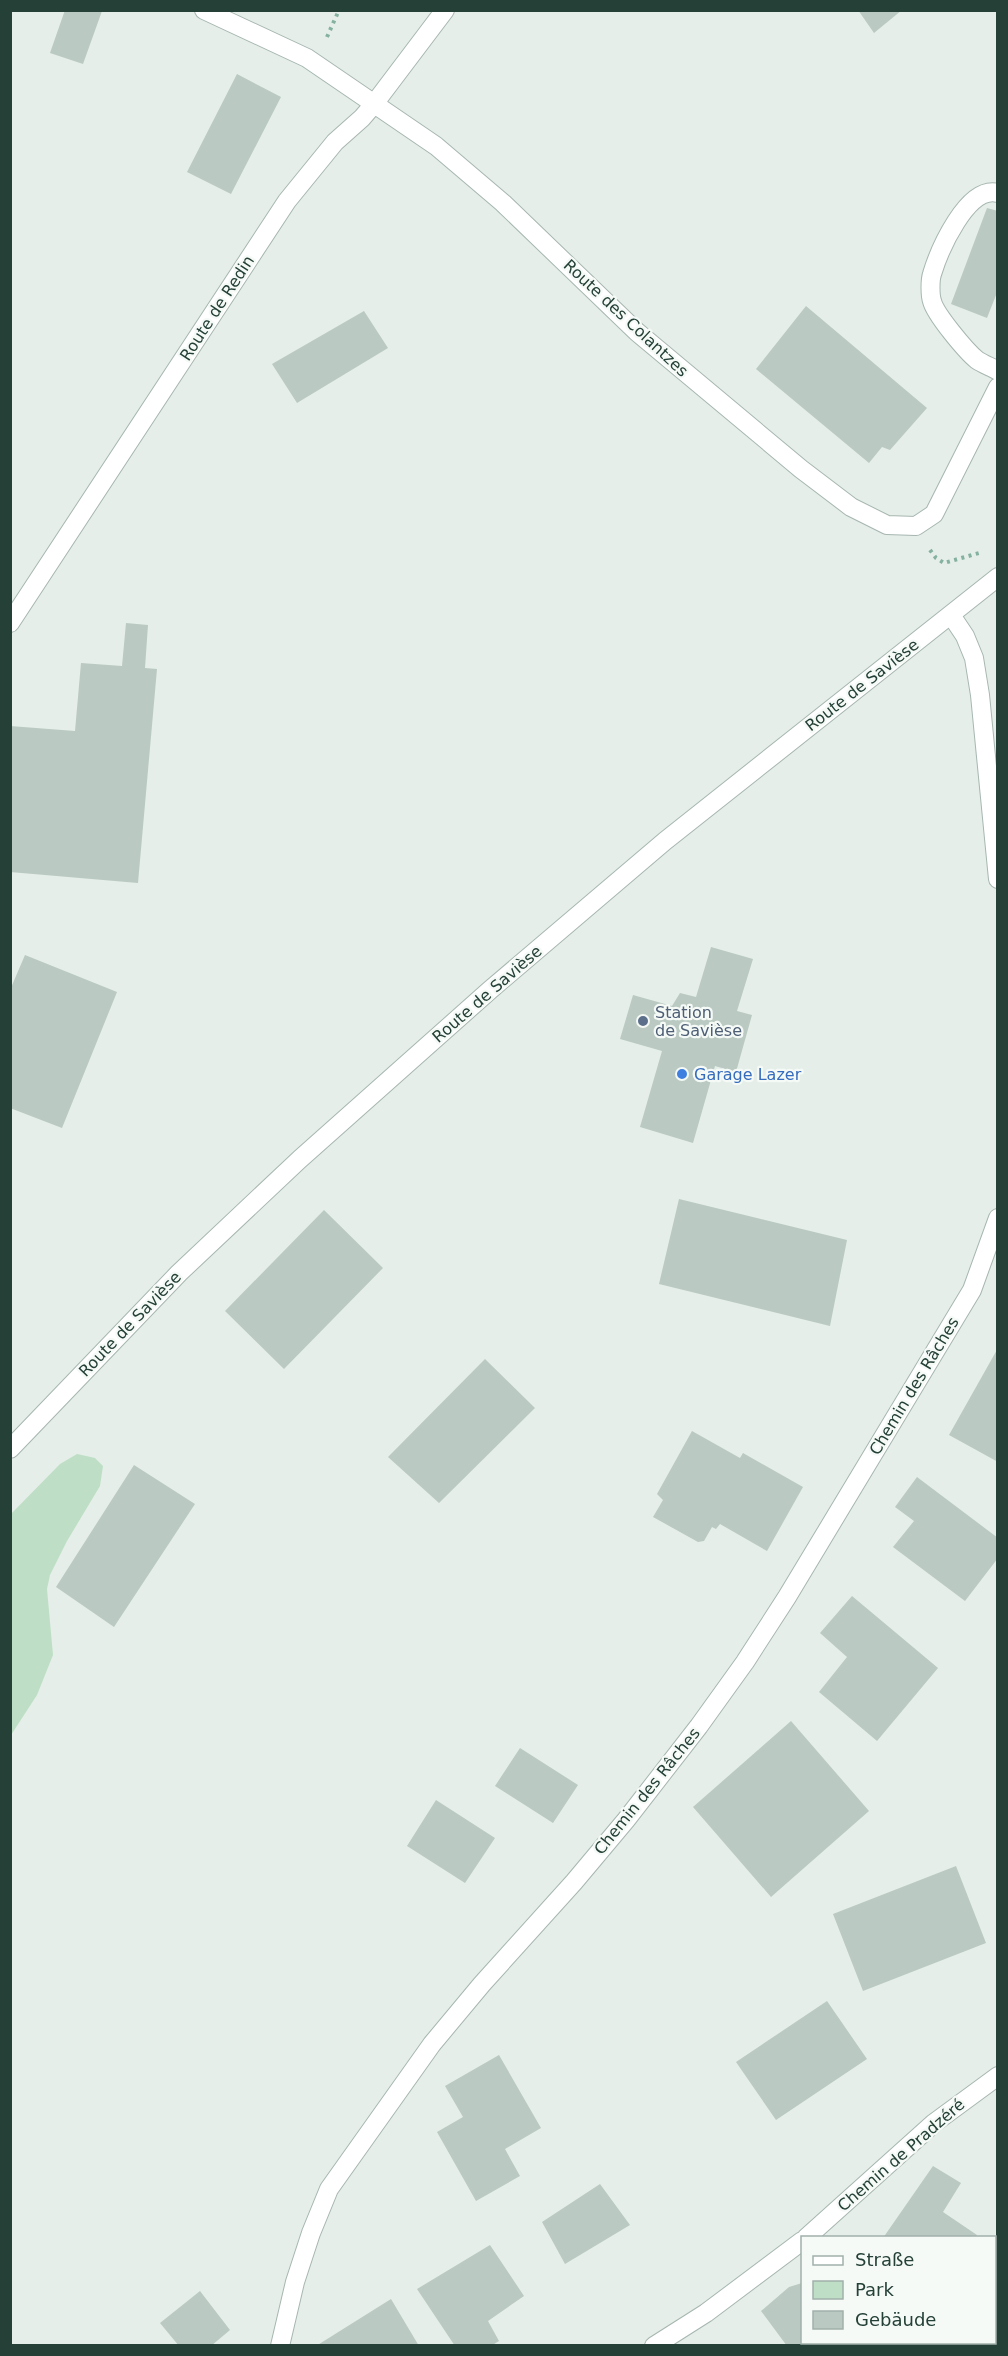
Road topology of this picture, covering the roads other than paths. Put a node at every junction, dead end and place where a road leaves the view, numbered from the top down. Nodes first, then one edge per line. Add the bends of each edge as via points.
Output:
1 (204, 10) edge
2 (445, 10) edge
3 (374, 104) junction
4 (998, 193) edge
5 (998, 371) edge
6 (998, 387) edge
7 (998, 577) edge
8 (951, 615) junction
9 (10, 623) edge
10 (998, 879) edge
11 (998, 1218) edge
12 (10, 1449) edge
13 (998, 2076) edge
14 (808, 2236) edge
15 (801, 2242) edge
16 (280, 2346) edge
17 (654, 2346) edge

1 - 3 street, Route des Colantzes via 307,58
2 - 3 street, Route de Redin
3 - 6 street, Route des Colantzes via 436,146 637,332 801,469 851,507 887,525 916,526 934,514
3 - 9 street, Route de Redin via 335,142 286,201
4 - 5 street via 976,198 959,214 931,276 932,302 950,330 977,360
7 - 8 street, Route de Savièse
8 - 10 street via 974,658
8 - 12 street, Route de Savièse via 665,841 481,998 179,1273
11 - 16 street, Chemin des Râches via 972,1290 746,1662 626,1820 432,2044 329,2189 295,2282
13 - 14 street, Chemin de Pradzéré via 934,2123
15 - 17 street via 706,2313

